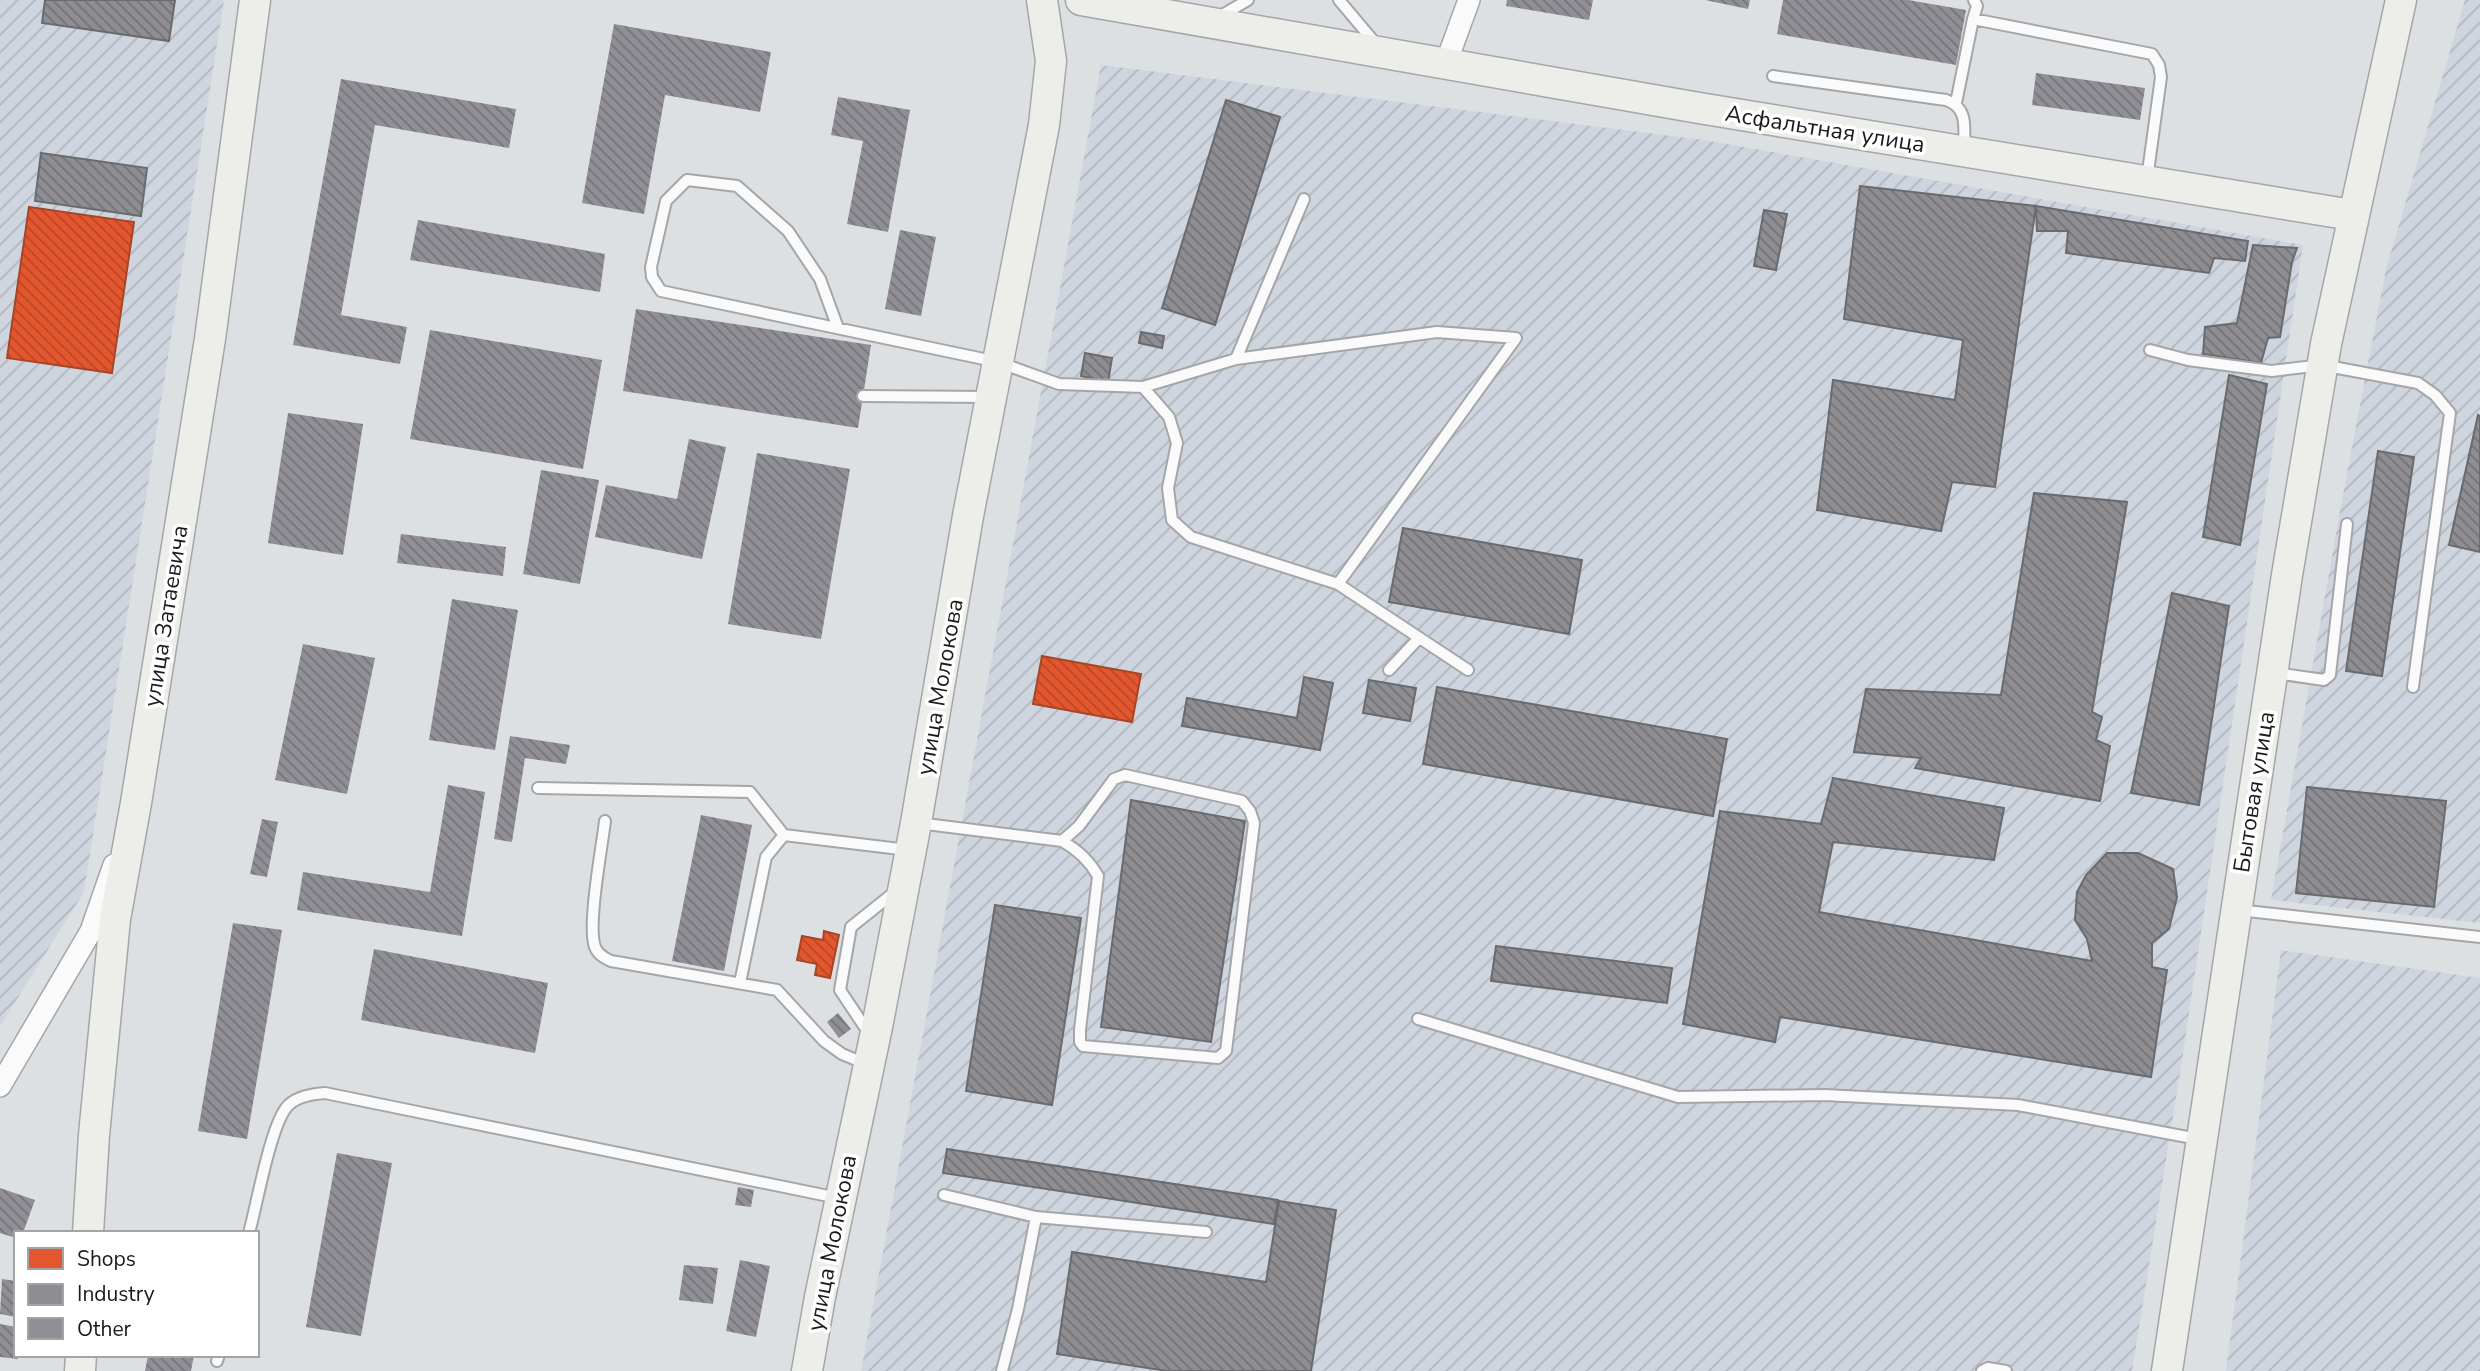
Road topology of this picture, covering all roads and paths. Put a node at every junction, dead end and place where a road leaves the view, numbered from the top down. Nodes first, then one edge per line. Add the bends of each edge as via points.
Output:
1 (255, 0) edge
2 (1042, 0) edge
3 (1081, 0) edge
4 (1248, 0) edge
5 (1339, 0) edge
6 (1469, 0) edge
7 (1974, 0) edge
8 (2401, 0) edge
9 (1973, 19) junction
10 (1210, 23) junction
11 (1382, 51) junction
12 (1446, 63) junction
13 (1773, 76) dead end
14 (1956, 103) junction
15 (1964, 152) junction
16 (2146, 181) junction
17 (1304, 199) dead end
18 (2353, 215) junction
19 (838, 328) junction
20 (2150, 350) dead end
21 (1236, 359) junction
22 (998, 362) junction
23 (2322, 365) junction
24 (1143, 387) junction
25 (863, 396) dead end
26 (991, 397) junction
27 (2347, 524) dead end
28 (1338, 584) junction
29 (1419, 638) junction
30 (1389, 670) dead end
31 (1468, 670) dead end
32 (2272, 673) junction
33 (2413, 687) dead end
34 (538, 788) dead end
35 (136, 803) junction
36 (605, 821) dead end
37 (784, 835) junction
38 (913, 837) junction
39 (1062, 841) junction
40 (904, 885) junction
41 (2236, 909) junction
42 (2480, 937) edge
43 (740, 983) junction
44 (1418, 1019) dead end
45 (871, 1053) junction
46 (0, 1086) edge
47 (2201, 1140) junction
48 (944, 1195) dead end
49 (840, 1198) junction
50 (1036, 1217) junction
51 (88, 1231) edge
52 (250, 1231) edge
53 (1206, 1232) dead end
54 (807, 1371) edge
55 (1002, 1371) edge
56 (1983, 1371) edge
57 (2006, 1371) edge
58 (2167, 1371) edge

1 - 35 main road, улица Затаевича via 210,339
2 - 22 main road, улица Молокова via 1051,61 1044,125
3 - 10 main road, Асфальтная улица
4 - 10 lane
5 - 11 lane
6 - 12 street
7 - 9 lane
8 - 18 main road
9 - 14 lane
9 - 16 lane via 2152,54 2161,77
10 - 11 main road, Асфальтная улица
11 - 12 main road, Асфальтная улица
12 - 15 main road, Асфальтная улица
13 - 14 lane
14 - 15 lane via 1963,113
15 - 16 main road, Асфальтная улица
16 - 18 main road, Асфальтная улица
17 - 21 lane
18 - 23 main road, Бытовая улица
19 - 19 lane via 820,279 788,231 737,186 687,180 666,201 651,267 662,291
19 - 22 lane
20 - 23 lane via 2272,371
21 - 24 lane
21 - 28 lane via 1437,332 1516,338
22 - 24 lane via 1059,384
22 - 26 main road, улица Молокова
23 - 32 main road, Бытовая улица
23 - 33 lane via 2418,383 2450,413
24 - 28 lane via 1169,417 1177,443 1168,488 1172,520 1191,537
25 - 26 lane
26 - 38 main road, улица Молокова
27 - 32 lane via 2330,675 2324,681
28 - 29 lane
29 - 30 lane
29 - 31 lane
32 - 41 main road, Бытовая улица
34 - 37 lane via 750,792
35 - 46 street via 90,931
35 - 51 main road, улица Затаевича via 115,919
36 - 43 lane via 594,908 597,951 611,961
37 - 38 lane
37 - 43 lane via 766,856
38 - 39 lane
38 - 40 main road, улица Молокова
39 - 39 lane via 1079,827 1114,779 1125,775 1242,801 1250,811 1254,823 1224,1056 1083,1046 1098,876 1086,857
40 - 45 main road, улица Молокова
40 - 45 lane via 851,927 840,990
41 - 42 lane
41 - 47 main road, Бытовая улица
43 - 45 lane via 777,990 842,1054
44 - 47 lane via 1678,1097 1825,1095 2018,1105
45 - 49 main road, улица Молокова
47 - 58 main road, Бытовая улица
48 - 50 lane
49 - 52 lane via 325,1093 299,1098 286,1107 270,1149
49 - 54 main road, улица Молокова
50 - 53 lane
50 - 55 lane
56 - 57 lane

